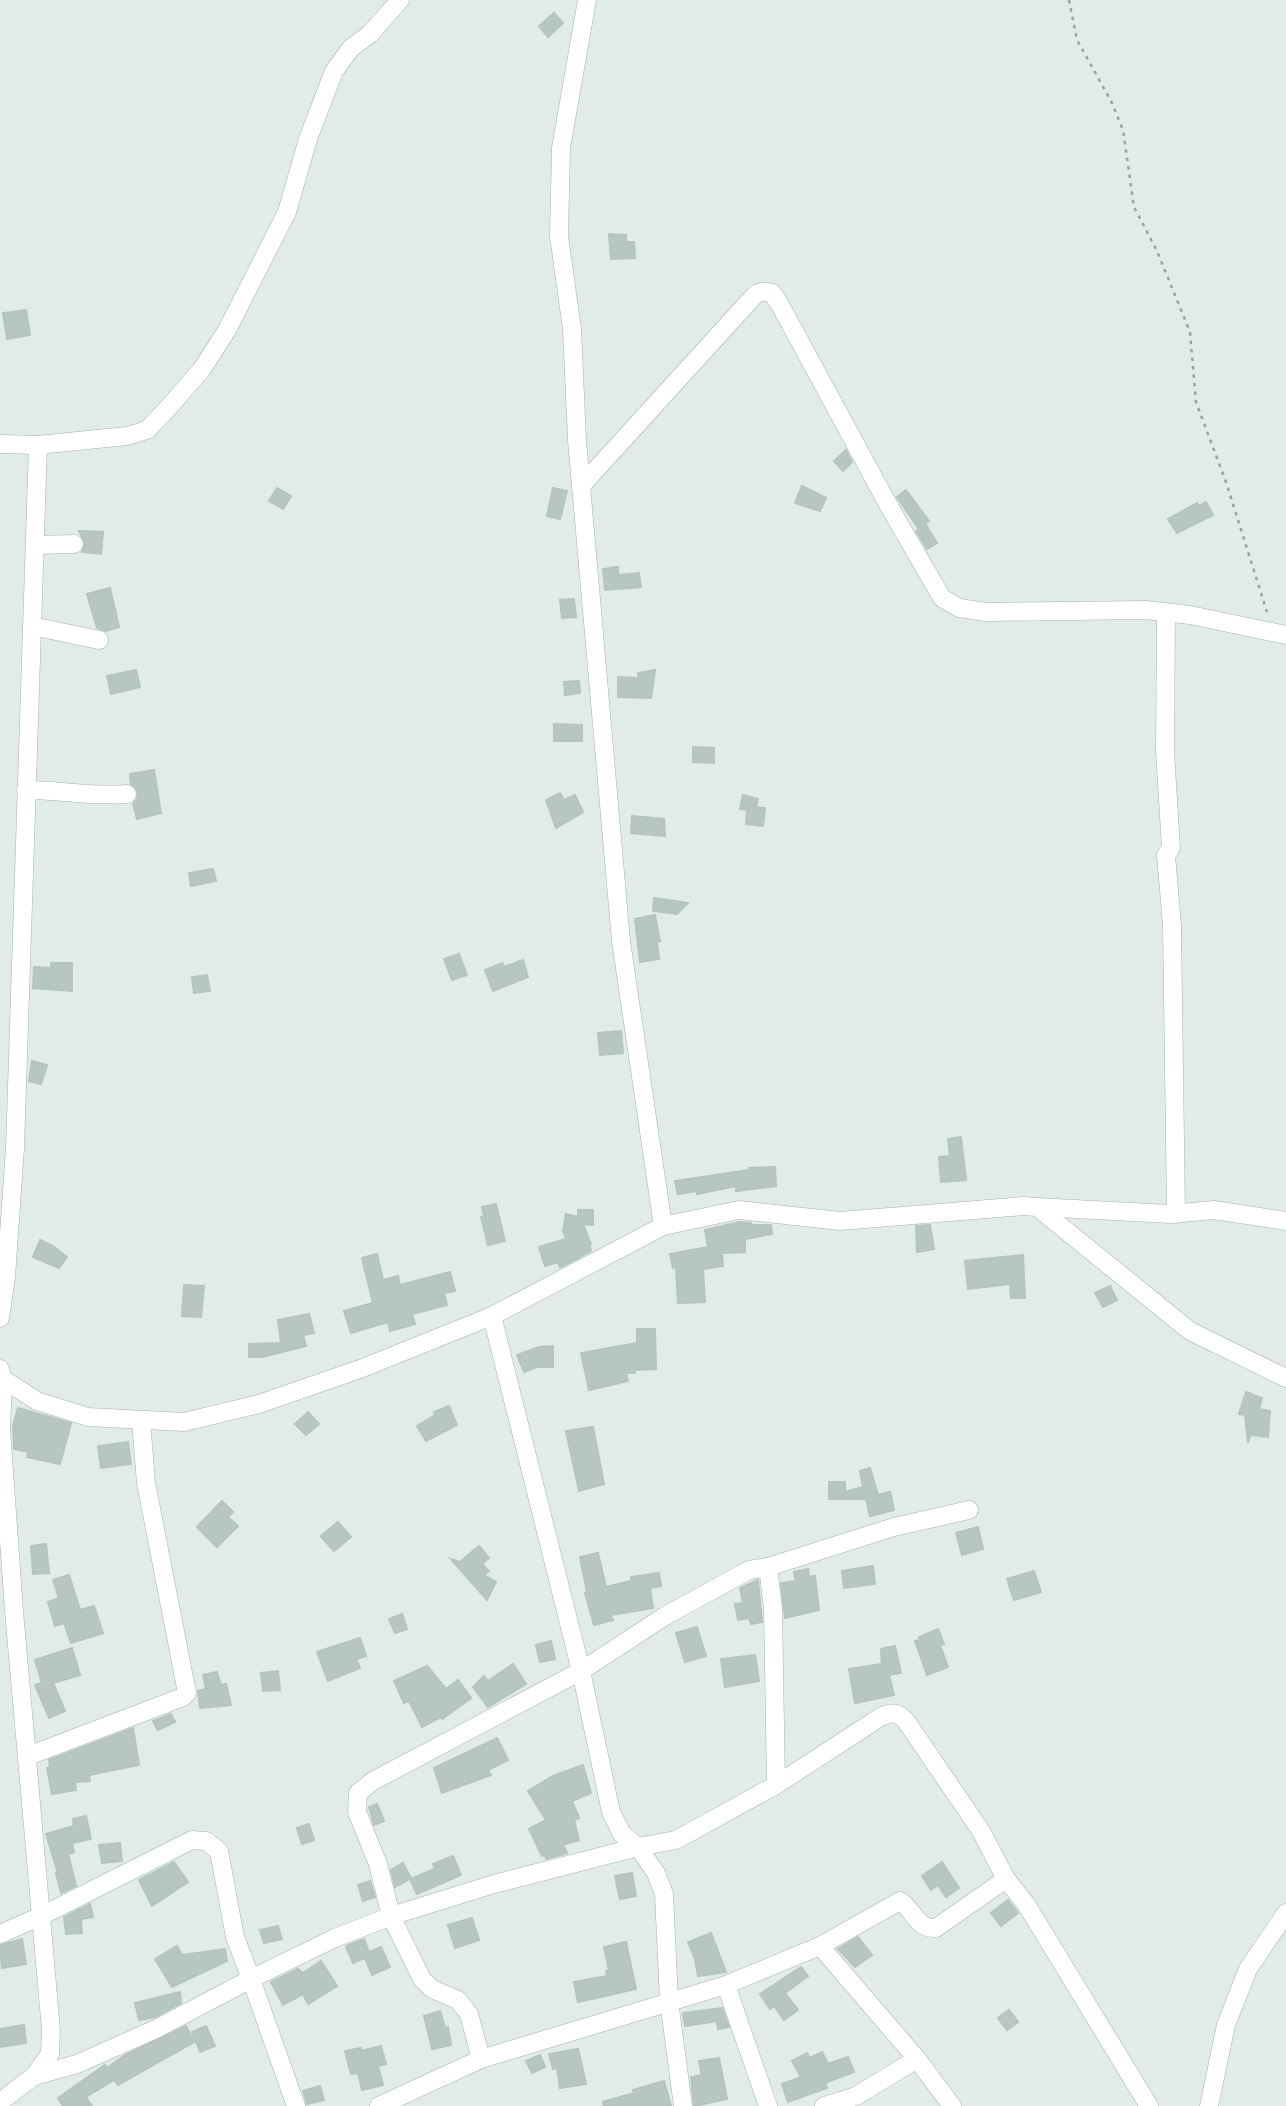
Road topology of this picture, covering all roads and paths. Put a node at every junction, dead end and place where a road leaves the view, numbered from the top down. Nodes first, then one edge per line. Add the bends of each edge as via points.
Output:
1 (400, 0) edge
2 (587, 0) edge
3 (1069, 0) edge
4 (0, 444) edge
5 (38, 445) junction
6 (581, 486) junction
7 (74, 544) dead end
8 (35, 545) junction
9 (1166, 612) junction
10 (32, 626) junction
11 (1280, 633) edge
12 (99, 640) dead end
13 (26, 790) junction
14 (127, 794) dead end
15 (1037, 1207) junction
16 (1176, 1213) junction
17 (1286, 1222) edge
18 (663, 1226) junction
19 (492, 1316) junction
20 (0, 1318) edge
21 (2, 1374) edge
22 (1286, 1378) edge
23 (141, 1420) junction
24 (969, 1510) dead end
25 (768, 1567) junction
26 (7, 1608) edge
27 (581, 1671) junction
28 (27, 1756) junction
29 (776, 1785) junction
30 (638, 1847) junction
31 (1006, 1879) junction
32 (1286, 1913) edge
33 (41, 1916) junction
34 (391, 1916) junction
35 (0, 1934) edge
36 (820, 1946) junction
37 (251, 1979) junction
38 (726, 1985) junction
39 (669, 2001) junction
40 (481, 2059) junction
41 (917, 2059) junction
42 (34, 2076) junction
43 (0, 2102) edge
44 (296, 2106) edge
45 (379, 2106) edge
46 (682, 2106) edge
47 (768, 2106) edge
48 (824, 2106) edge
49 (952, 2106) edge
50 (1149, 2106) edge
51 (1209, 2106) edge

1 - 5 street via 334,71 307,139 287,212 202,369 147,430
2 - 6 street via 561,148 559,236 572,329
3 - 11 path via 1077,40 1122,130 1134,207 1190,332 1196,402
4 - 5 street
5 - 8 street
6 - 9 street via 754,296 772,293 942,598 959,608 986,612
6 - 18 street via 621,940
7 - 8 street
8 - 10 street
9 - 11 street
9 - 16 street via 1165,751 1171,848 1166,855 1172,925
10 - 12 street
10 - 13 street
13 - 14 street
13 - 20 street via 15,1148
15 - 16 street
15 - 18 street via 840,1221 739,1210
15 - 22 street via 1189,1331
16 - 17 street via 1214,1210
18 - 19 street
19 - 23 street via 259,1404 184,1422
19 - 27 street
21 - 23 street via 37,1401 88,1417
21 - 26 street
23 - 28 street via 146,1483 187,1693
24 - 25 street via 894,1527
25 - 27 street via 748,1570 665,1616
25 - 29 street
26 - 28 street
27 - 30 street via 611,1812 622,1834
27 - 34 street via 358,1793 358,1812
28 - 33 street
29 - 30 street via 676,1840
29 - 31 street via 882,1716 898,1714 981,1831
30 - 34 street
30 - 39 street via 664,1894
31 - 36 street via 936,1928 919,1924 900,1901
31 - 50 street via 1026,1904
32 - 51 street via 1248,1969 1226,2025
33 - 35 street
33 - 37 street via 192,1840 206,1841 219,1851 235,1937
33 - 42 street via 50,2054
34 - 37 street
34 - 40 street via 422,1979 432,1989 458,2000 469,2014
36 - 38 street
36 - 41 street
37 - 42 street via 156,2029 77,2064
37 - 44 street
38 - 39 street
38 - 47 street
39 - 40 street
39 - 46 street
40 - 45 street
41 - 48 street via 856,2096
41 - 49 street
42 - 43 street

